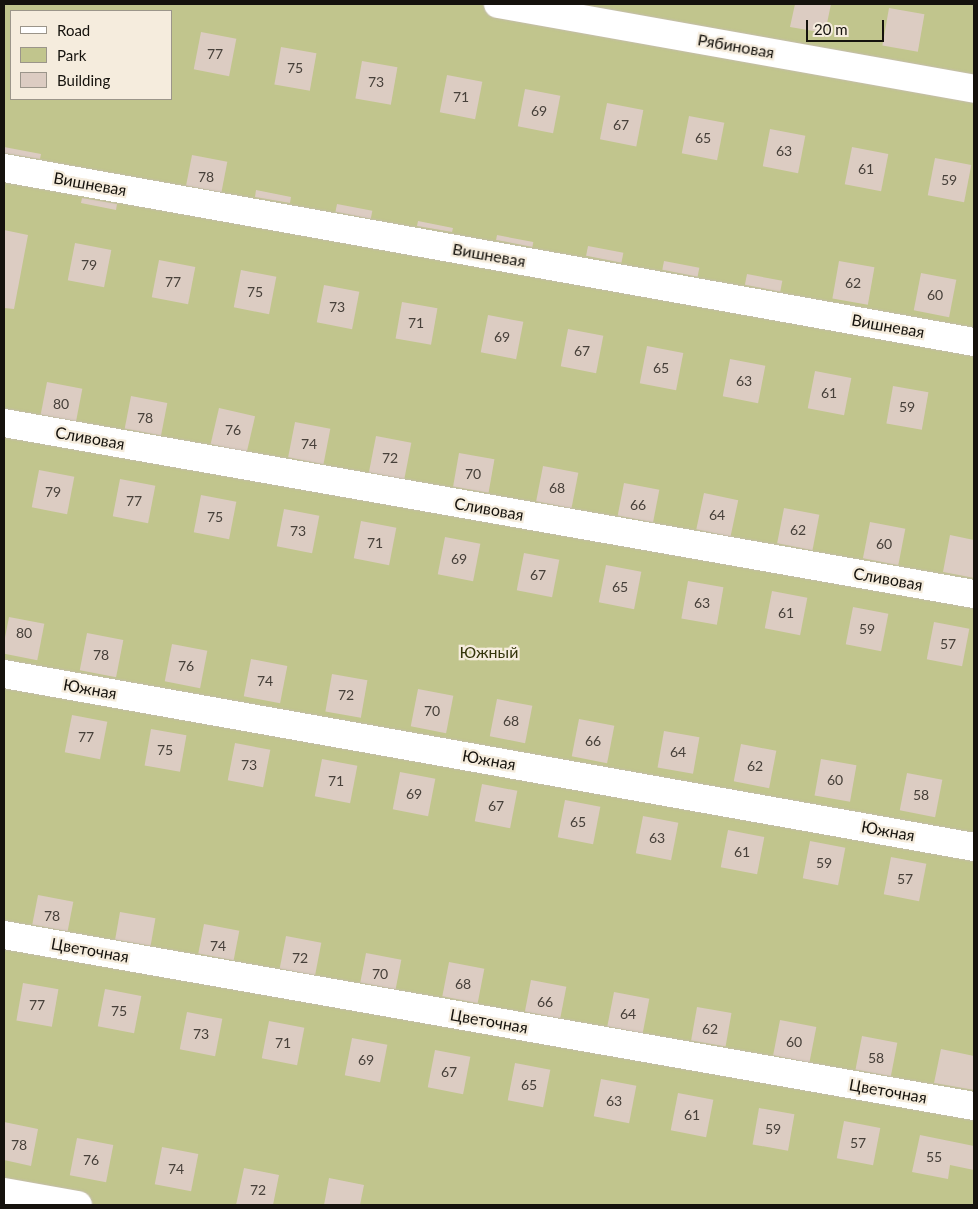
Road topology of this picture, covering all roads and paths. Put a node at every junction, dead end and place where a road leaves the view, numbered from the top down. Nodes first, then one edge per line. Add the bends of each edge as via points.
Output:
1 (498, 4) edge
2 (974, 89) edge
3 (4, 168) edge
4 (974, 342) edge
5 (4, 423) edge
6 (974, 594) edge
7 (4, 674) edge
8 (974, 847) edge
9 (4, 935) edge
10 (974, 1106) edge
11 (4, 1192) edge
12 (78, 1205) edge

1 - 2 street, Рябиновая
3 - 4 street, Вишневая
5 - 6 street, Сливовая
7 - 8 street, Южная
9 - 10 street, Цветочная
11 - 12 street

